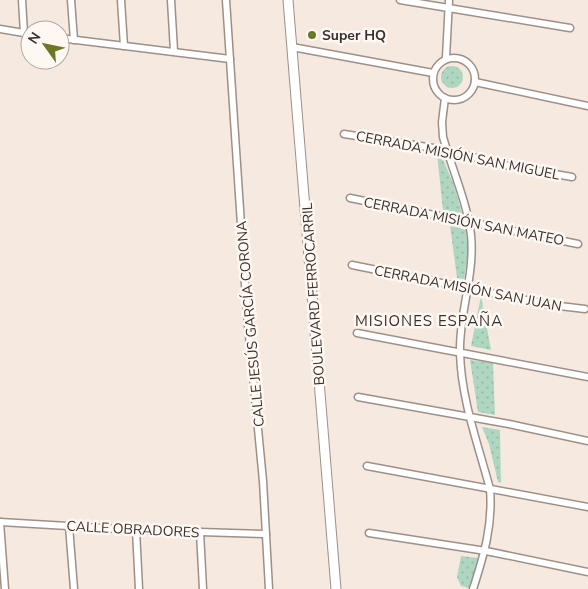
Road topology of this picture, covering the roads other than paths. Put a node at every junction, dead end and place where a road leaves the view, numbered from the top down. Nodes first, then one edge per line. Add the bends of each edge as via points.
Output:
1 (22, 0) edge
2 (71, 0) edge
3 (121, 0) edge
4 (171, 0) edge
5 (226, 0) edge
6 (288, 0) edge
7 (400, 0) edge
8 (449, 0) edge
9 (447, 9) junction
10 (25, 20) edge
11 (570, 28) dead end
12 (0, 29) edge
13 (20, 32) edge
14 (70, 39) edge
15 (74, 40) junction
16 (124, 46) junction
17 (292, 47) junction
18 (174, 51) junction
19 (446, 58) junction
20 (230, 59) junction
21 (433, 73) junction
22 (475, 82) junction
23 (445, 98) junction
24 (588, 106) edge
25 (344, 134) dead end
26 (446, 150) junction
27 (572, 177) dead end
28 (350, 198) dead end
29 (469, 222) junction
30 (578, 244) dead end
31 (352, 265) dead end
32 (468, 288) junction
33 (585, 309) dead end
34 (357, 333) dead end
35 (460, 352) junction
36 (588, 377) edge
37 (358, 397) dead end
38 (470, 418) junction
39 (588, 442) edge
40 (368, 466) dead end
41 (490, 489) junction
42 (588, 507) edge
43 (0, 522) edge
44 (69, 526) junction
45 (136, 530) junction
46 (200, 532) junction
47 (369, 533) dead end
48 (266, 534) junction
49 (486, 551) junction
50 (588, 572) edge
51 (5, 589) edge
52 (74, 589) edge
53 (139, 589) edge
54 (203, 589) edge
55 (269, 589) edge
56 (336, 589) edge
57 (473, 589) edge

1 - 10 street
2 - 15 street
3 - 16 street
4 - 18 street
5 - 20 street, CALLE JESÚS GARCÍA CORONA
6 - 17 main road, BOULEVARD FERROCARRIL
7 - 9 street
8 - 9 street
9 - 11 street
9 - 19 street
12 - 13 street
14 - 15 street
15 - 16 street
16 - 18 street
17 - 21 street
17 - 56 main road, BOULEVARD FERROCARRIL
18 - 20 street
19 - 21 street
19 - 22 street via 458,57 469,63
20 - 48 street, CALLE JESÚS GARCÍA CORONA via 246,314
21 - 23 street via 434,88
22 - 23 street via 467,96 453,100
22 - 24 street
23 - 26 street via 442,122
25 - 26 street, CERRADA MISIÓN SAN MIGUEL
26 - 27 street, CERRADA MISIÓN SAN MIGUEL via 504,165
26 - 29 street
28 - 29 street, CERRADA MISIÓN SAN MATEO
29 - 30 street, CERRADA MISIÓN SAN MATEO
29 - 32 street via 471,256
31 - 32 street, CERRADA MISIÓN SAN JUAN
32 - 33 street, CERRADA MISIÓN SAN JUAN
32 - 35 street
34 - 35 street
35 - 36 street
35 - 38 street
37 - 38 street
38 - 39 street
38 - 41 street
40 - 41 street
41 - 42 street
41 - 49 street
43 - 44 street, CALLE OBRADORES
43 - 51 street
44 - 45 street, CALLE OBRADORES
44 - 52 street
45 - 46 street, CALLE OBRADORES
45 - 53 street
46 - 48 street, CALLE OBRADORES
46 - 54 street
47 - 49 street
48 - 55 street, CALLE JESÚS GARCÍA CORONA
49 - 50 street
49 - 57 street

